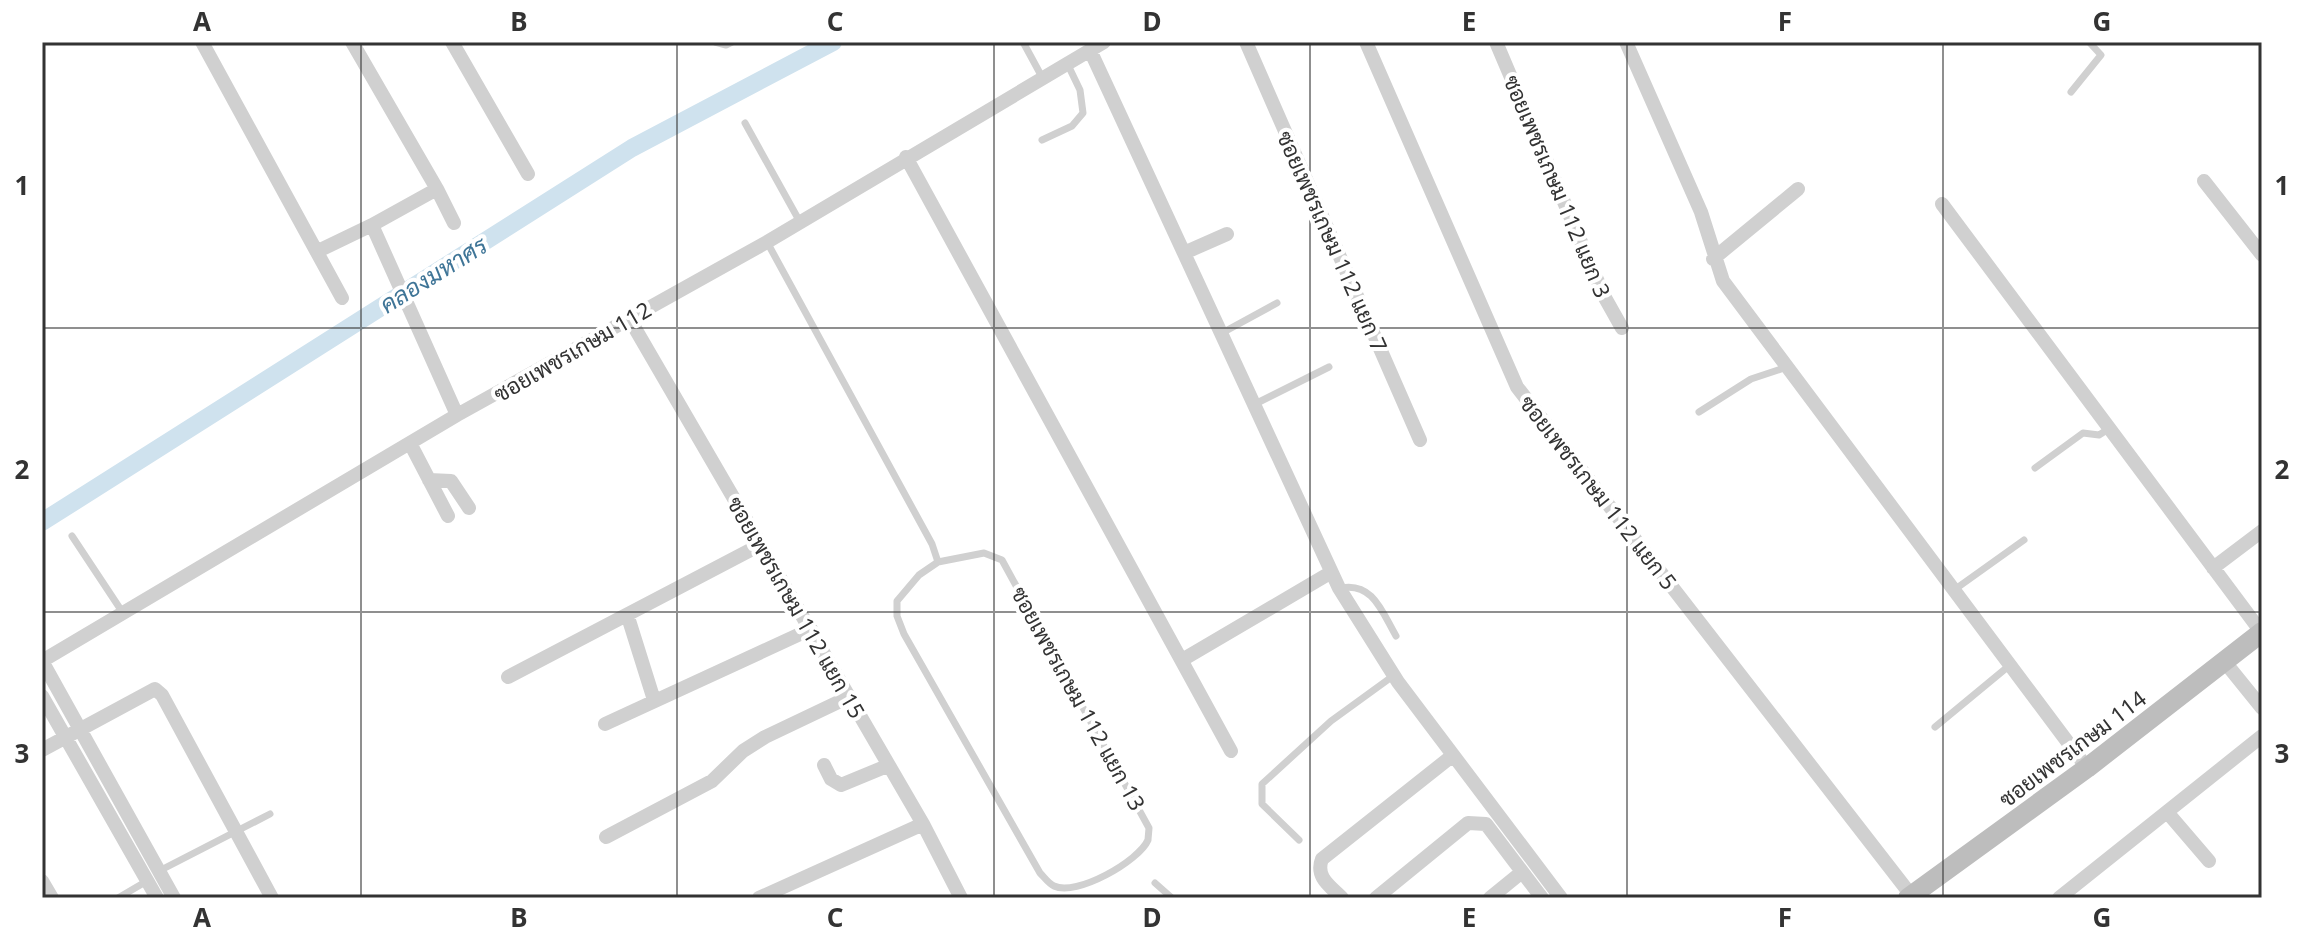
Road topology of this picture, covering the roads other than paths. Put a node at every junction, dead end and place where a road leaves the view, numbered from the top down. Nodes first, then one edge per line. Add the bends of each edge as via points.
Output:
1 (202, 42) edge
2 (352, 42) edge
3 (452, 42) edge
4 (715, 42) edge
5 (732, 42) edge
6 (1023, 42) edge
7 (1246, 42) edge
8 (1366, 42) edge
9 (1496, 42) edge
10 (1626, 42) edge
11 (2089, 42) edge
12 (1097, 46) edge
13 (1067, 63) junction
14 (1042, 77) junction
15 (2071, 92) dead end
16 (745, 123) dead end
17 (1042, 140) dead end
18 (906, 157) junction
19 (528, 174) dead end
20 (2204, 181) dead end
21 (437, 189) junction
22 (1798, 189) dead end
23 (1942, 204) dead end
24 (800, 222) junction
25 (454, 223) dead end
26 (372, 225) junction
27 (1227, 234) dead end
28 (767, 242) junction
29 (318, 251) junction
30 (1184, 253) junction
31 (2262, 255) edge
32 (1713, 259) junction
33 (342, 298) dead end
34 (1277, 303) dead end
35 (629, 318) junction
36 (1622, 328) dead end
37 (1222, 333) junction
38 (1329, 367) dead end
39 (1787, 367) junction
40 (1255, 404) junction
41 (1699, 412) dead end
42 (457, 415) junction
43 (2110, 428) junction
44 (1420, 440) dead end
45 (411, 445) junction
46 (2035, 468) dead end
47 (429, 480) junction
48 (469, 508) dead end
49 (448, 516) dead end
50 (2262, 531) edge
51 (72, 536) dead end
52 (2024, 540) dead end
53 (760, 545) junction
54 (938, 562) junction
55 (2213, 568) junction
56 (1330, 573) junction
57 (1339, 588) junction
58 (1954, 590) junction
59 (123, 613) junction
60 (628, 617) junction
61 (811, 629) junction
62 (2262, 633) edge
63 (1396, 636) dead end
64 (1182, 660) junction
65 (42, 661) edge
66 (2224, 661) junction
67 (2010, 665) junction
68 (1394, 675) junction
69 (508, 677) dead end
70 (42, 696) edge
71 (849, 697) junction
72 (654, 700) junction
73 (2262, 708) edge
74 (605, 724) dead end
75 (1935, 727) dead end
76 (80, 728) junction
77 (2262, 736) edge
78 (66, 737) junction
79 (42, 750) edge
80 (1231, 751) dead end
81 (1452, 756) junction
82 (824, 765) dead end
83 (887, 766) junction
84 (2087, 768) junction
85 (2167, 812) junction
86 (270, 814) dead end
87 (923, 824) junction
88 (236, 831) junction
89 (606, 837) dead end
90 (1299, 840) dead end
91 (2209, 861) dead end
92 (1522, 872) junction
93 (153, 876) junction
94 (42, 881) edge
95 (1155, 883) dead end
96 (1909, 896) edge
97 (52, 898) edge
98 (118, 898) edge
99 (157, 898) edge
100 (174, 898) edge
101 (272, 898) edge
102 (759, 898) edge
103 (961, 898) edge
104 (1172, 898) edge
105 (1342, 898) edge
106 (1376, 898) edge
107 (1490, 898) edge
108 (1542, 898) edge
109 (1561, 898) edge
110 (2059, 898) edge

1 - 29 street
2 - 21 street
3 - 19 street
4 - 5 lane
6 - 14 lane
7 - 44 street, ซอยเพชรเกษม 112 แยก 7
8 - 96 street, ซอยเพชรเกษม 112 แยก 5 via 1517,387
9 - 36 street, ซอยเพชรเกษม 112 แยก 3
10 - 32 street via 1701,212
11 - 15 lane via 2101,55
12 - 13 street, ซอยเพชรเกษม 112
12 - 30 street
13 - 14 street, ซอยเพชรเกษม 112
13 - 17 lane via 1080,90 1083,113 1072,126
14 - 18 street, ซอยเพชรเกษม 112
16 - 24 lane
18 - 24 street, ซอยเพชรเกษม 112
18 - 64 street
20 - 31 street
21 - 25 street
21 - 26 street
22 - 32 street
23 - 43 street
24 - 28 street, ซอยเพชรเกษม 112
26 - 29 street
26 - 42 street
27 - 30 street
28 - 35 street, ซอยเพชรเกษม 112
28 - 54 lane
29 - 33 street
30 - 37 street
32 - 39 street via 1723,281
34 - 37 lane
35 - 42 street, ซอยเพชรเกษม 112
35 - 53 street, ซอยเพชรเกษม 112 แยก 15
37 - 40 street
38 - 40 lane
39 - 41 lane via 1751,379
39 - 58 street
40 - 56 street
42 - 45 street, ซอยเพชรเกษม 112
43 - 46 lane via 2099,435 2083,433
43 - 55 street
45 - 47 street
45 - 59 street, ซอยเพชรเกษม 112
47 - 48 street via 451,481
47 - 49 street
50 - 55 street
51 - 59 lane
52 - 58 lane
53 - 60 street
53 - 61 street, ซอยเพชรเกษม 112 แยก 15
54 - 54 lane, ซอยเพชรเกษม 112 แยก 13 via 904,590 897,616 1022,843 1053,886 1082,886 1114,871 1140,851 1149,828 1002,560 984,553
55 - 62 street
56 - 57 street
56 - 64 street
57 - 63 lane via 1365,589
57 - 68 street
58 - 67 street
59 - 65 street, ซอยเพชรเกษม 112
60 - 69 street
60 - 72 street
61 - 71 street, ซอยเพชรเกษม 112 แยก 15
61 - 72 street
62 - 66 street, ซอยเพชรเกษม 114
64 - 80 street
65 - 76 street
66 - 73 street
66 - 84 street, ซอยเพชรเกษม 114
67 - 75 lane
67 - 84 street
68 - 81 street
68 - 90 lane via 1331,721 1262,784 1262,804
70 - 78 street
71 - 83 street, ซอยเพชรเกษม 112 แยก 15
71 - 89 street via 765,737 712,781
72 - 74 street
76 - 78 street
76 - 88 street via 155,689
76 - 93 street
77 - 85 street
78 - 79 street
78 - 93 street
81 - 105 street via 1322,859 1321,877
81 - 109 street
82 - 83 street via 841,785
83 - 87 street, ซอยเพชรเกษม 112 แยก 15
84 - 96 street, ซอยเพชรเกษม 114
85 - 91 street
85 - 110 street
86 - 88 lane
87 - 102 street
87 - 103 street, ซอยเพชรเกษม 112 แยก 15
88 - 93 lane
88 - 101 street
92 - 106 street via 1486,824 1468,823
92 - 107 street
92 - 108 street
93 - 98 lane
93 - 99 street
93 - 100 street
94 - 97 street
95 - 104 lane

